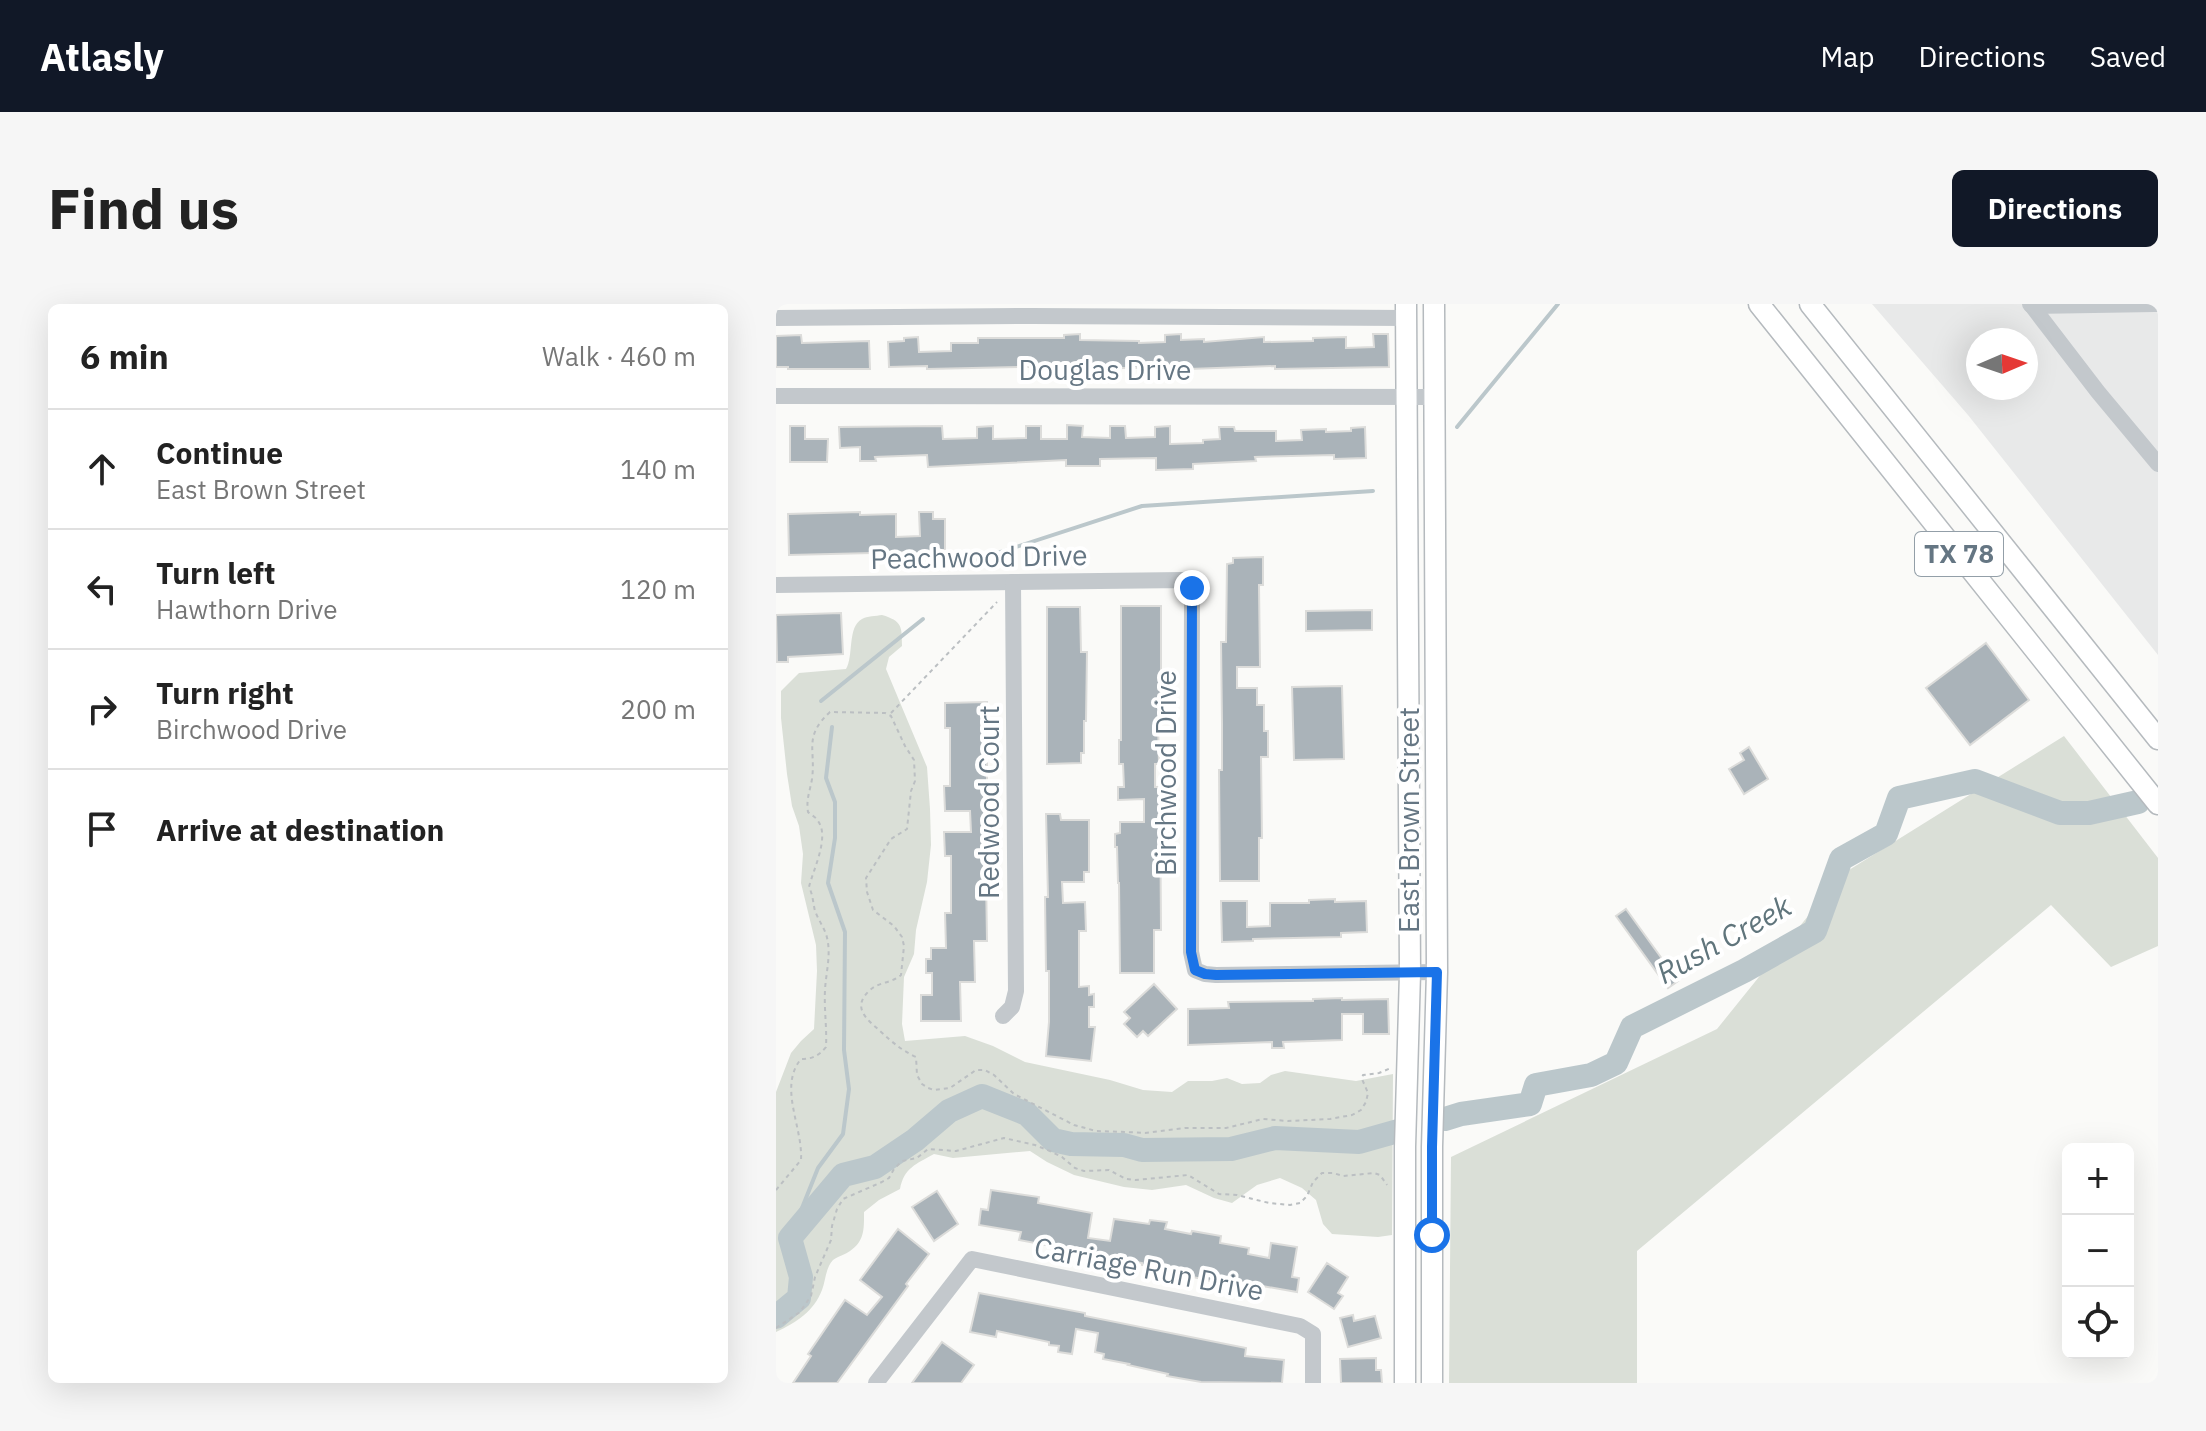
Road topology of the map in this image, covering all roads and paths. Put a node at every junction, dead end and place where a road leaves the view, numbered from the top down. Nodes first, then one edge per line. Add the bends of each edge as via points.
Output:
1 (1434, 304) edge
2 (1759, 304) edge
3 (1810, 304) edge
4 (2155, 304) edge
5 (2031, 305) edge
6 (1406, 311) edge
7 (776, 318) edge
8 (776, 396) edge
9 (1407, 397) junction
10 (1434, 397) junction
11 (2158, 464) edge
12 (1183, 580) joint
13 (776, 585) edge
14 (1013, 591) junction
15 (889, 715) junction
16 (2158, 739) edge
17 (1409, 778) junction
18 (1437, 778) junction
19 (2158, 804) edge
20 (1437, 972) junction
21 (1410, 973) junction
22 (1003, 1016) dead end
23 (1394, 1063) dead end
24 (1387, 1184) dead end
25 (776, 1190) edge
26 (776, 1328) edge
27 (876, 1383) edge
28 (1313, 1383) edge
29 (1405, 1383) edge
30 (1432, 1383) edge

1 - 10 main road, East Brown Street
2 - 19 main road, TX 78
3 - 16 main road, TX 78
4 - 5 street
5 - 11 street
6 - 7 street
6 - 9 main road, East Brown Street
8 - 9 street, Douglas Drive
9 - 10 street, Douglas Drive
9 - 17 main road, East Brown Street
10 - 18 main road, East Brown Street
12 - 14 street, Peachwood Drive
12 - 21 street, Birchwood Drive via 1192,588 1195,970 1216,975
13 - 14 street, Peachwood Drive
14 - 15 path
14 - 22 street, Redwood Court via 1016,991
15 - 23 path via 914,760 915,781 907,829 891,839 866,878 873,910 902,937 903,963 895,981 871,988 862,1009 864,1018 888,1040 916,1057 922,1084 934,1090 950,1088 976,1070 985,1070 1014,1094 1074,1125 1145,1133 1352,1115 1361,1110 1368,1093 1363,1075 1390,1069
15 - 25 path via 830,712 819,722 811,747 812,782 806,802 823,833 809,887 828,952 826,1047 821,1054 801,1059 792,1076 790,1096 801,1160
17 - 18 main road
17 - 21 main road, East Brown Street
18 - 20 main road, East Brown Street
20 - 21 street
20 - 30 main road, East Brown Street
21 - 29 main road, East Brown Street
24 - 26 path via 1374,1173 1322,1173 1307,1196 1290,1205 1219,1194 1188,1175 1135,1180 1109,1170 1084,1171 1050,1151 1004,1138 956,1151 928,1149 902,1161 889,1178 843,1199 806,1306
27 - 28 street, Carriage Run Drive via 972,1259 1300,1326 1313,1334

